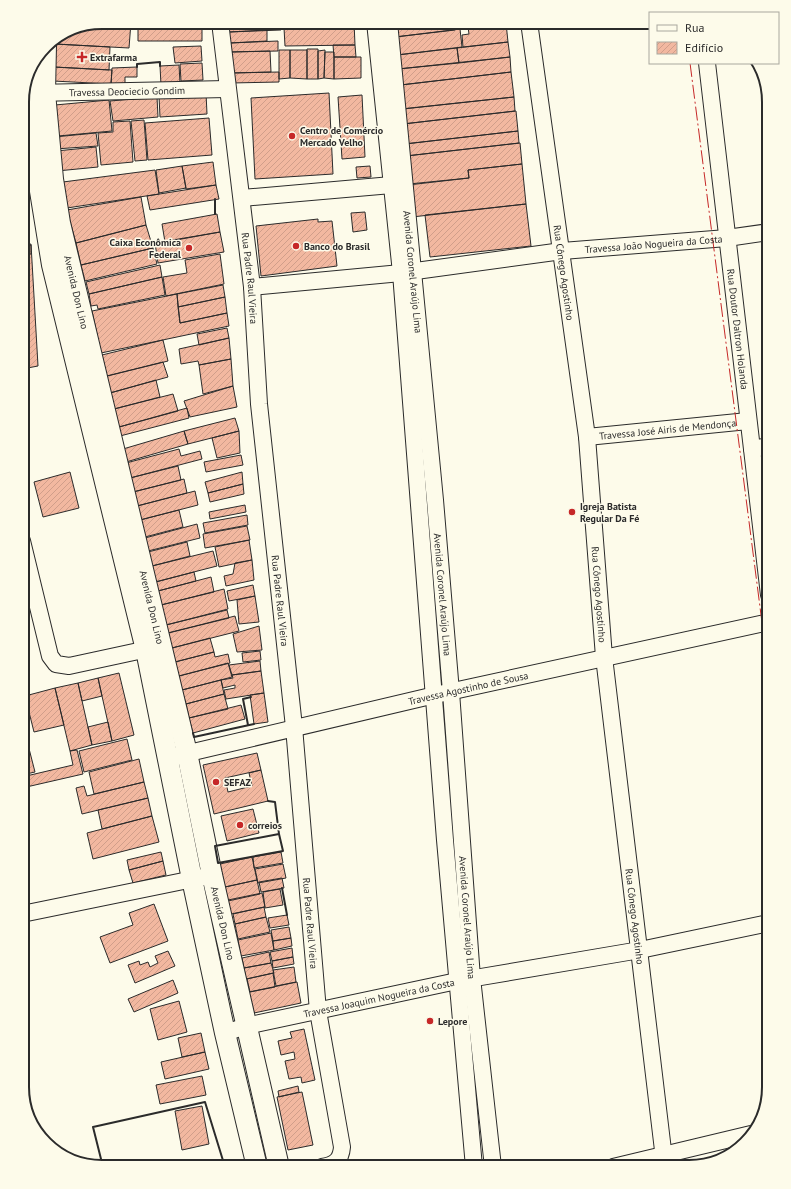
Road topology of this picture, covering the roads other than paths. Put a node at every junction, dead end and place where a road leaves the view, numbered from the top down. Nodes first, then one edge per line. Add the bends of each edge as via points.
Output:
1 (221, 29) edge
2 (377, 29) edge
3 (388, 29) edge
4 (530, 29) edge
5 (40, 64) edge
6 (707, 64) edge
7 (387, 70) junction
8 (33, 88) edge
9 (227, 89) junction
10 (398, 185) junction
11 (242, 198) junction
12 (762, 233) edge
13 (727, 238) junction
14 (562, 251) junction
15 (407, 272) junction
16 (252, 287) junction
17 (748, 420) junction
18 (587, 437) junction
19 (762, 447) edge
20 (752, 449) junction
21 (762, 535) edge
22 (434, 591) junction
23 (29, 592) edge
24 (762, 623) edge
25 (154, 648) junction
26 (604, 657) junction
27 (451, 692) junction
28 (435, 695) junction
29 (294, 727) junction
30 (177, 755) junction
31 (460, 836) junction
32 (444, 840) junction
33 (212, 875) junction
34 (192, 879) junction
35 (29, 913) edge
36 (762, 924) edge
37 (640, 950) junction
38 (464, 980) junction
39 (318, 1011) junction
40 (246, 1026) junction
41 (225, 1033) junction
42 (483, 1084) junction
43 (467, 1087) junction
44 (743, 1137) edge
45 (255, 1160) edge
46 (277, 1160) edge
47 (337, 1160) edge
48 (473, 1160) edge
49 (492, 1160) edge
50 (664, 1160) edge
51 (667, 1160) edge

1 - 9 street, Rua Padre Raul Vieira
2 - 7 street, Avenida Coronel Araújo Lima
3 - 7 street, Avenida Coronel Araújo Lima
4 - 14 street, Rua Cônego Agostinho
5 - 8 main road, Avenida Don Lino
6 - 13 street, Rua Doutor Daltron Holanda
7 - 10 street, Avenida Coronel Araújo Lima
8 - 9 street, Travessa Deociecio Gondim
8 - 25 main road, Avenida Don Lino via 40,202 52,265
9 - 11 street, Rua Padre Raul Vieira
10 - 11 street
10 - 15 street, Avenida Coronel Araújo Lima
11 - 16 street, Rua Padre Raul Vieira
12 - 13 street, Travessa João Nogueira da Costa
13 - 14 street, Travessa João Nogueira da Costa
13 - 17 street, Rua Doutor Daltron Holanda
14 - 15 street, Travessa João Nogueira da Costa
14 - 18 street, Rua Cônego Agostinho
15 - 16 street, Travessa João Nogueira da Costa
15 - 22 street, Avenida Coronel Araújo Lima
16 - 29 street, Rua Padre Raul Vieira via 259,404
17 - 18 street, Travessa José Airis de Mendonça
17 - 20 street, Rua Doutor Daltron Holanda
18 - 26 street, Rua Cônego Agostinho
19 - 20 street
20 - 21 street, Rua Doutor Daltron Holanda
22 - 27 street, Avenida Coronel Araújo Lima
22 - 28 street, Avenida Coronel Araújo Lima
23 - 25 street via 50,656 56,664 69,666
24 - 26 street, Travessa Agostinho de Sousa
25 - 30 main road, Avenida Don Lino
26 - 27 street, Travessa Agostinho de Sousa
26 - 37 street, Rua Cônego Agostinho
27 - 28 street, Travessa Agostinho de Sousa
27 - 31 street, Avenida Coronel Araújo Lima
28 - 29 street, Travessa Agostinho de Sousa
28 - 32 street, Avenida Coronel Araújo Lima
29 - 30 street, Travessa Agostinho de Sousa
29 - 39 street, Rua Padre Raul Vieira
30 - 33 main road, Avenida Don Lino
30 - 34 main road, Avenida Don Lino
31 - 32 street
31 - 38 street, Avenida Coronel Araújo Lima
32 - 38 street, Avenida Coronel Araújo Lima
33 - 34 street
33 - 40 main road, Avenida Don Lino
34 - 35 street
34 - 41 main road, Avenida Don Lino
36 - 37 street, Travessa Joaquim Nogueira da Costa
37 - 38 street, Travessa Joaquim Nogueira da Costa
37 - 50 street, Rua Cônego Agostinho
38 - 39 street, Travessa Joaquim Nogueira da Costa
38 - 42 street, Avenida Coronel Araújo Lima
38 - 43 street, Avenida Coronel Araújo Lima
39 - 40 street, Travessa Joaquim Nogueira da Costa
39 - 47 street, Rua Padre Raul Vieira via 342,1147
40 - 41 street, Travessa Joaquim Nogueira da Costa
40 - 46 main road, Avenida Don Lino
41 - 45 main road, Avenida Don Lino
42 - 43 street
42 - 49 street, Avenida Coronel Araújo Lima
43 - 48 street, Avenida Coronel Araújo Lima
44 - 51 street

